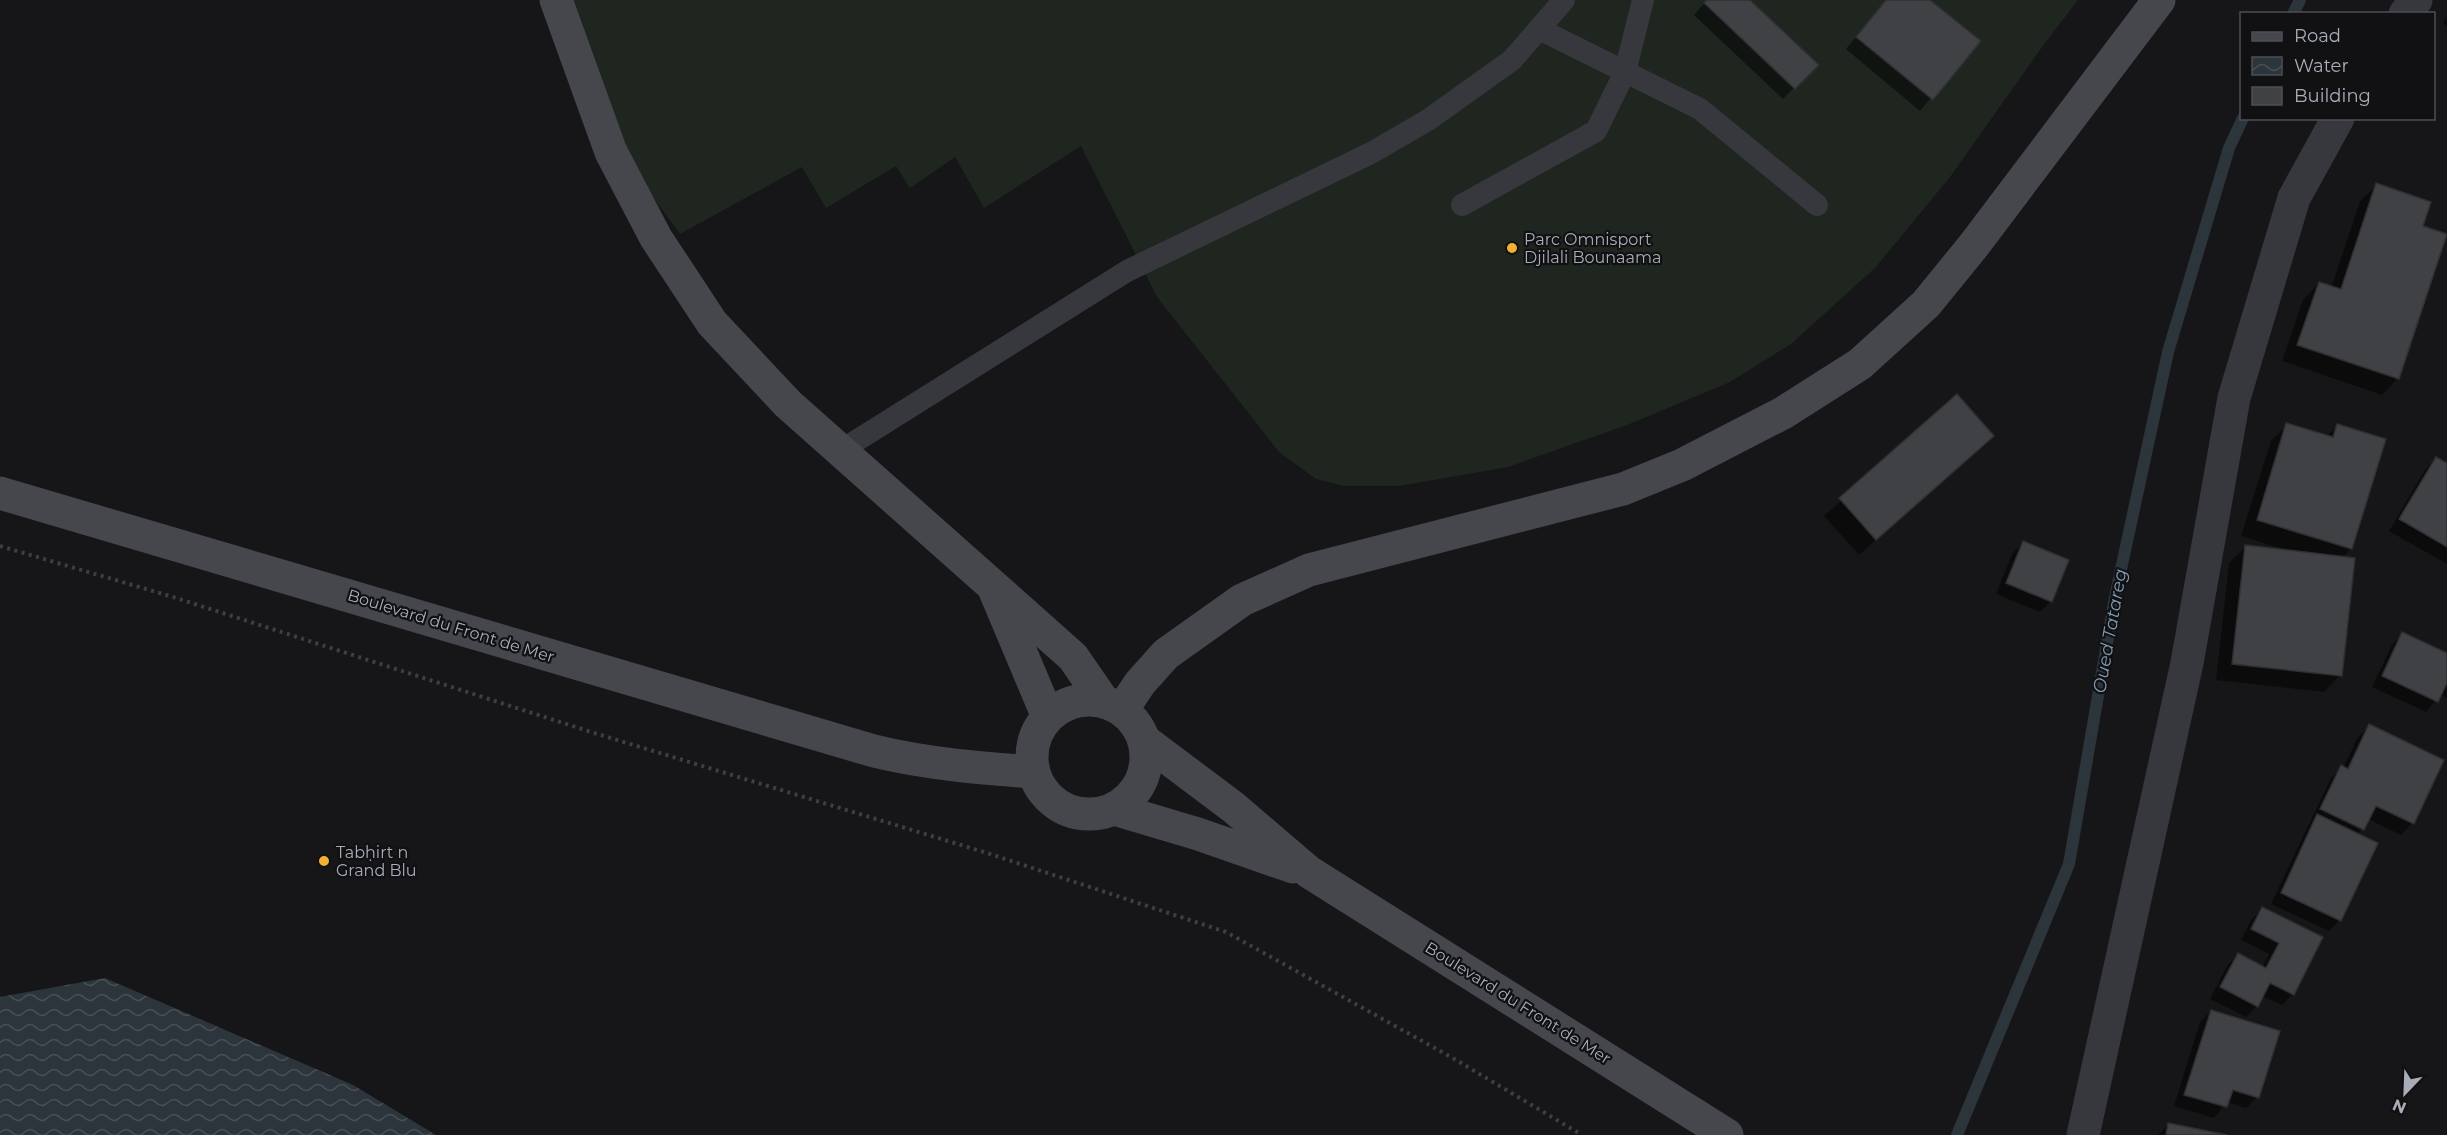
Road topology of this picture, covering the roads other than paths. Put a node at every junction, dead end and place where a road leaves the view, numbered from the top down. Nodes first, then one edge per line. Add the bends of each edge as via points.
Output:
1 (556, 0) edge
2 (1564, 0) edge
3 (1643, 0) edge
4 (2159, 0) edge
5 (2416, 0) edge
6 (2407, 12) edge
7 (1539, 29) junction
8 (1624, 72) junction
9 (2337, 120) edge
10 (1817, 205) dead end
11 (1462, 206) dead end
12 (840, 451) junction
13 (0, 493) edge
14 (993, 586) junction
15 (1113, 706) junction
16 (1048, 717) junction
17 (1145, 741) junction
18 (1033, 772) junction
19 (1114, 809) junction
20 (1309, 872) junction
21 (1727, 1135) edge
22 (2084, 1135) edge

1 - 12 street via 611,152 656,238 712,323 788,404
2 - 7 lane
3 - 8 lane
4 - 15 street via 1974,245 1926,303 1860,364 1783,413 1682,465 1623,489 1310,570 1242,600 1166,654
5 - 6 street
7 - 8 lane
7 - 12 lane via 1512,60 1428,120 1371,153 1126,271
8 - 10 lane via 1700,109
8 - 11 lane via 1596,130
9 - 22 street via 2294,198 2234,398 2187,663
12 - 14 street
13 - 18 street, Boulevard du Front de Mer via 903,758
14 - 15 street via 1073,657
14 - 16 street
15 - 16 street via 1084,700 1065,705
15 - 17 street via 1136,723
16 - 18 street via 1037,733 1032,752
17 - 19 street via 1147,762 1142,781 1130,798
17 - 20 street via 1233,807
18 - 19 street via 1042,790 1065,809 1095,815
19 - 20 street
20 - 21 street, Boulevard du Front de Mer

